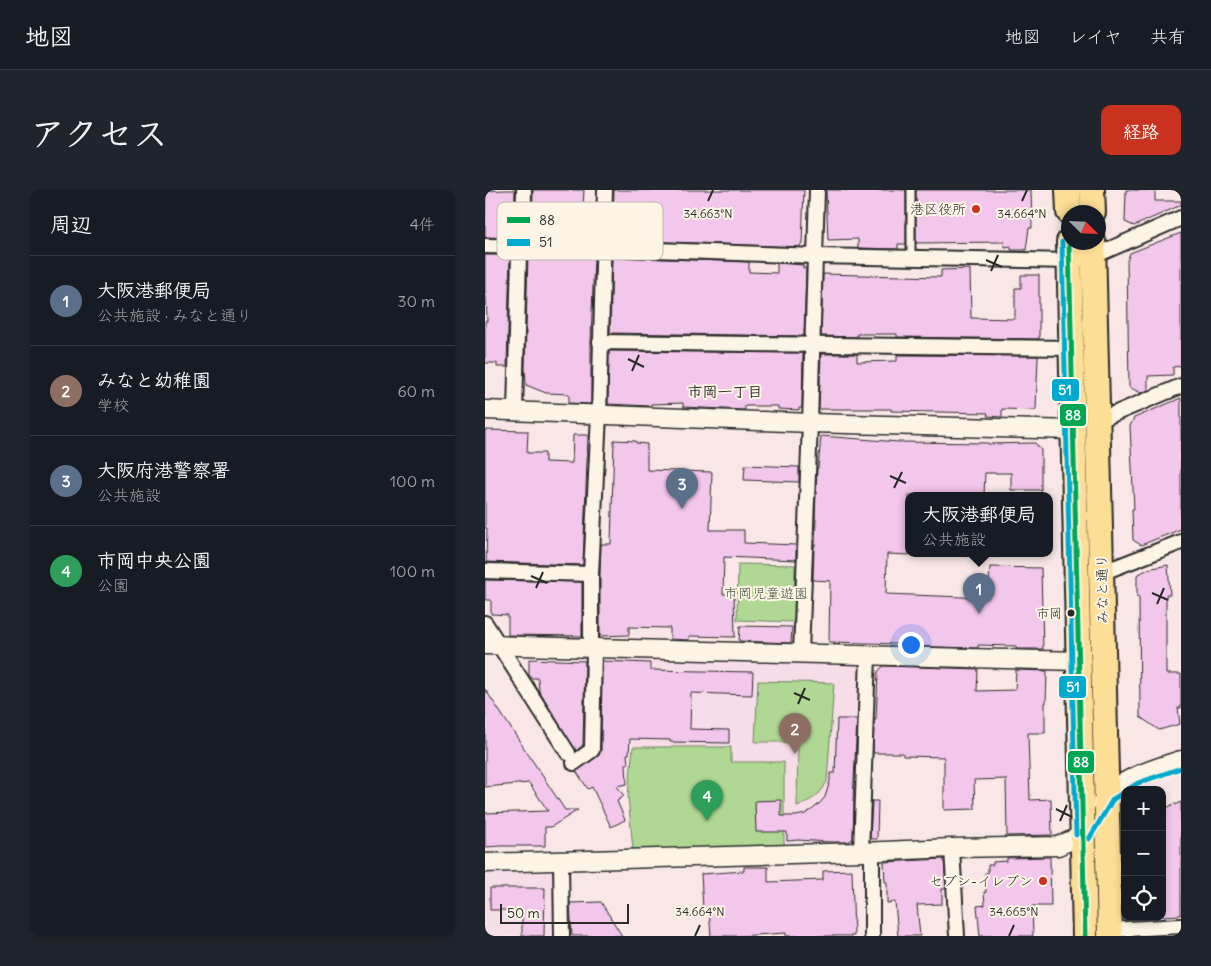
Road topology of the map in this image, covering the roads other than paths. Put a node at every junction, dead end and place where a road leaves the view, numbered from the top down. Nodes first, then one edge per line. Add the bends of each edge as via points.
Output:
1 (817, 190) edge
2 (911, 190) edge
3 (1068, 190) edge
4 (1092, 190) edge
5 (1069, 205) edge
6 (1093, 205) edge
7 (1181, 218) edge
8 (1106, 245) edge
9 (663, 250) edge
10 (1086, 250) edge
11 (1094, 250) edge
12 (1069, 252) edge
13 (815, 256) junction
14 (911, 258) junction
15 (519, 260) edge
16 (603, 260) edge
17 (600, 342) junction
18 (813, 345) junction
19 (1071, 348) junction
20 (1181, 386) edge
21 (485, 410) edge
22 (515, 412) junction
23 (599, 416) junction
24 (1098, 420) junction
25 (810, 423) junction
26 (1074, 430) junction
27 (1181, 542) edge
28 (485, 571) edge
29 (1101, 573) junction
30 (591, 574) junction
31 (485, 623) edge
32 (492, 645) edge
33 (593, 648) junction
34 (801, 653) junction
35 (868, 656) junction
36 (1079, 661) junction
37 (1181, 760) edge
38 (1107, 794) junction
39 (1083, 835) junction
40 (952, 848) junction
41 (866, 852) junction
42 (561, 860) junction
43 (485, 862) edge
44 (1181, 926) edge
45 (1110, 933) edge
46 (563, 936) edge
47 (873, 936) edge
48 (957, 936) edge
49 (1085, 936) edge

1 - 13 street
2 - 14 lane
3 - 5 highway
4 - 6 highway
7 - 8 street
9 - 13 street
10 - 12 street
11 - 24 highway, みなと通り
12 - 14 street
12 - 19 highway, みなと通り
13 - 14 street
13 - 18 street
15 - 22 street
16 - 17 street
17 - 18 street
17 - 23 street
18 - 19 street
18 - 25 street
19 - 26 highway, みなと通り
20 - 24 street
21 - 22 street
22 - 23 street
23 - 25 street
23 - 30 street
24 - 26 street
24 - 29 highway, みなと通り
25 - 26 street
25 - 34 street
26 - 36 highway, みなと通り
27 - 29 street
28 - 30 street
29 - 38 highway, みなと通り
30 - 33 street
31 - 32 street
32 - 33 street
32 - 33 street via 571,758 592,750
33 - 34 street
34 - 35 street
35 - 36 street
35 - 41 street
36 - 39 highway, みなと通り
37 - 38 street via 1135,776
38 - 39 street
38 - 45 highway, みなと通り
39 - 40 street via 1058,846
39 - 49 highway, みなと通り
40 - 41 street
40 - 48 street
41 - 42 street
41 - 47 street
42 - 43 street
42 - 46 street
44 - 45 street

